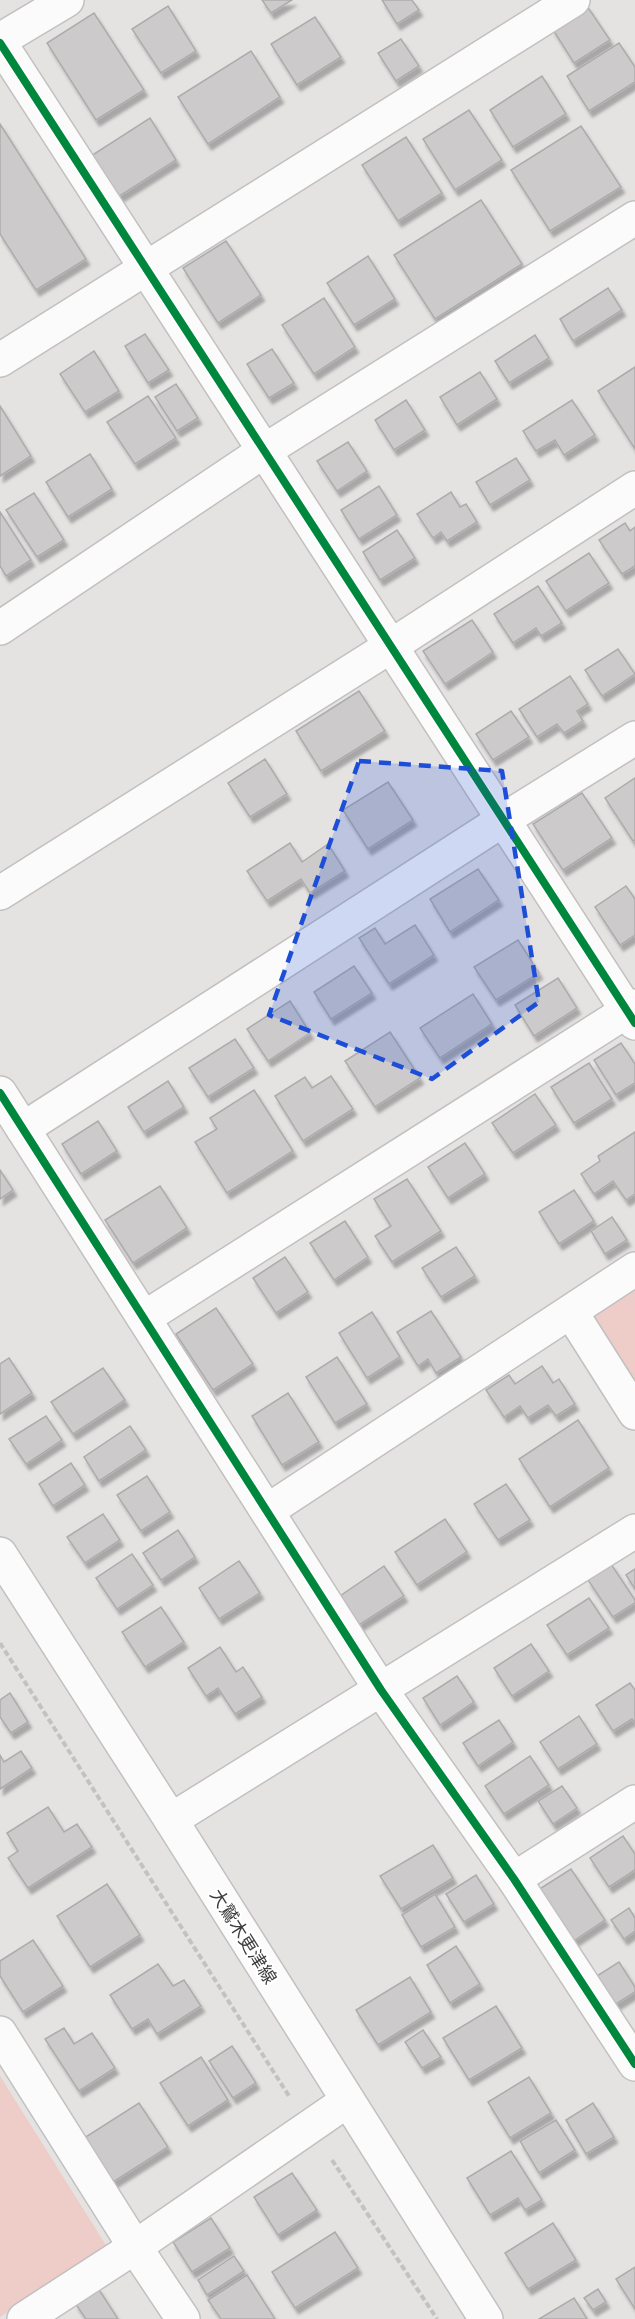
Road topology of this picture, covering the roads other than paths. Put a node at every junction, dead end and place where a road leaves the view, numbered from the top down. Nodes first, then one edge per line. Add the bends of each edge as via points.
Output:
1 (67, 0) edge
2 (573, 0) edge
3 (0, 42) edge
4 (635, 218) edge
5 (146, 266) junction
6 (0, 360) edge
7 (264, 450) junction
8 (635, 488) edge
9 (0, 628) edge
10 (391, 646) junction
11 (635, 738) edge
12 (503, 820) junction
13 (0, 893) edge
14 (632, 1013) edge
15 (0, 1093) edge
16 (23, 1128) junction
17 (635, 1269) edge
18 (571, 1311) junction
19 (144, 1318) junction
20 (635, 1413) edge
21 (267, 1511) junction
22 (635, 1531) edge
23 (0, 1554) edge
24 (381, 1690) junction
25 (635, 1802) edge
26 (171, 1821) junction
27 (514, 1879) junction
28 (0, 2033) edge
29 (635, 2064) edge
30 (347, 2101) junction
31 (135, 2247) junction
32 (24, 2319) edge
33 (183, 2319) edge
34 (486, 2319) edge

1 - 3 street
2 - 5 street
3 - 5 street
4 - 7 street
5 - 6 street
5 - 7 street
7 - 9 street
7 - 10 street
8 - 10 street
10 - 12 street
10 - 13 street
11 - 12 street
12 - 14 street
12 - 16 street
14 - 19 street
15 - 16 street
16 - 19 street
17 - 18 street
18 - 20 street
18 - 21 street
19 - 21 street
21 - 24 street
22 - 24 street
23 - 26 street, 大鷲木更津線
24 - 26 street
24 - 27 street
25 - 27 street
26 - 30 street, 大鷲木更津線
27 - 29 street
28 - 31 street
30 - 31 street
30 - 34 street, 大鷲木更津線
31 - 32 street
31 - 33 street

